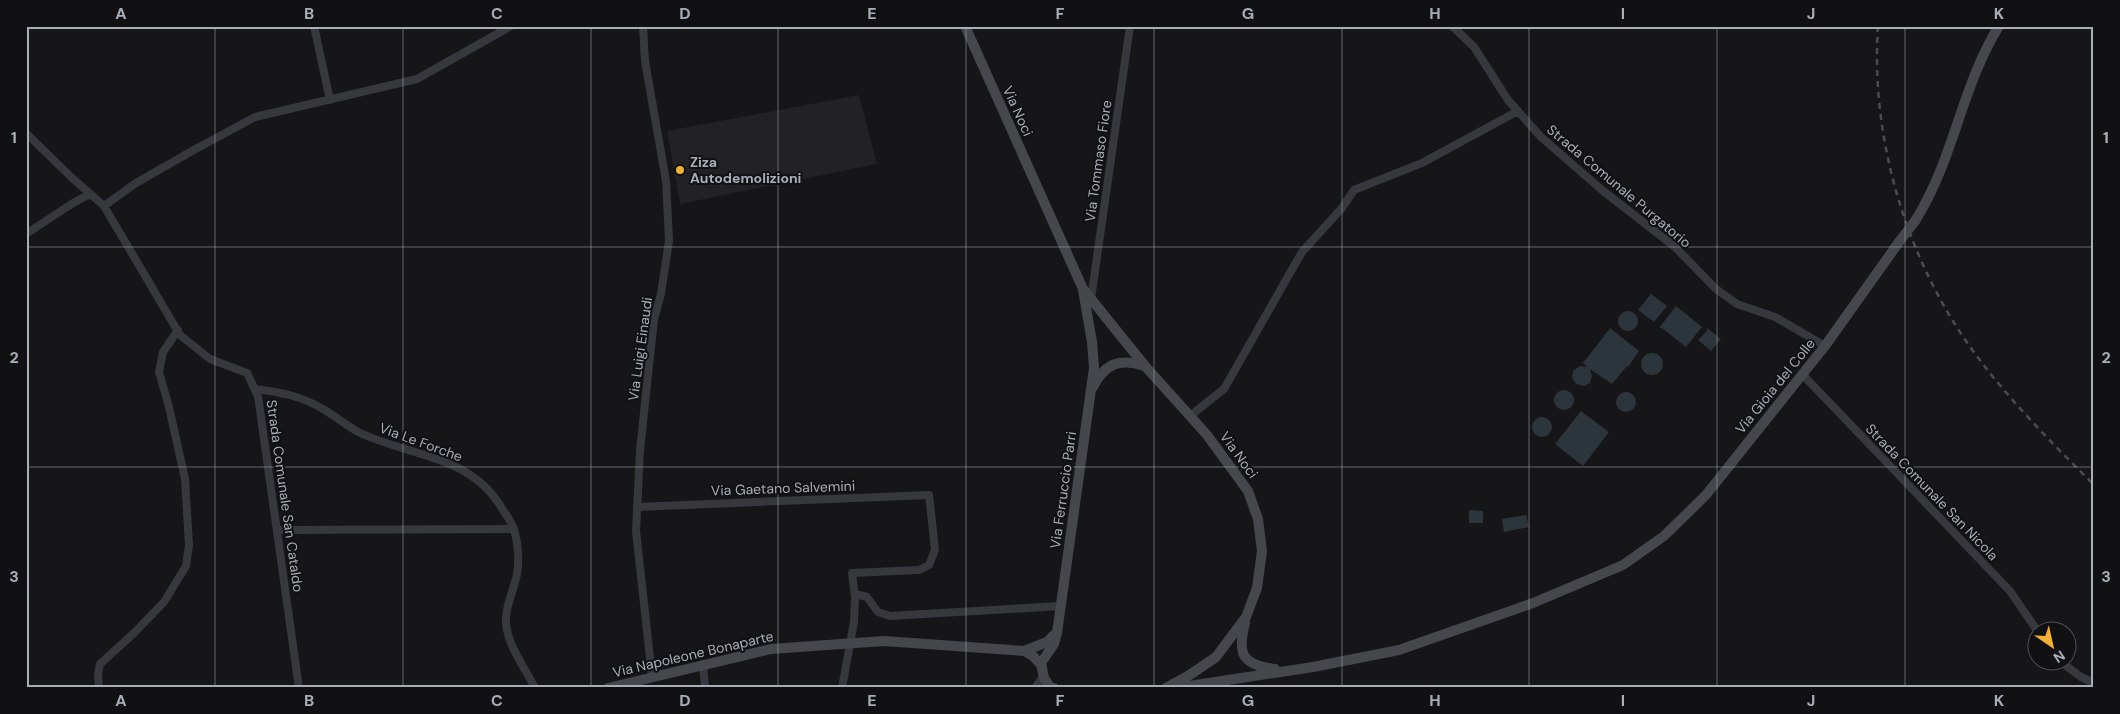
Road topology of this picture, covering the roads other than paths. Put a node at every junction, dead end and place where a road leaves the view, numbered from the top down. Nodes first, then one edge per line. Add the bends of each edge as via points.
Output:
1 (314, 26) edge
2 (511, 26) edge
3 (643, 26) edge
4 (965, 26) edge
5 (1130, 26) edge
6 (1452, 26) edge
7 (1999, 26) edge
8 (330, 100) junction
9 (1518, 111) junction
10 (26, 134) edge
11 (90, 194) junction
12 (104, 206) junction
13 (26, 234) edge
14 (1083, 289) junction
15 (1091, 299) junction
16 (178, 330) junction
17 (1825, 346) junction
18 (1145, 366) junction
19 (1802, 374) junction
20 (255, 389) junction
21 (1091, 391) junction
22 (1190, 416) junction
23 (637, 507) junction
24 (514, 529) junction
25 (277, 530) junction
26 (855, 594) junction
27 (1061, 606) junction
28 (1246, 617) junction
29 (2031, 622) edge
30 (1057, 633) junction
31 (849, 643) junction
32 (1024, 651) junction
33 (703, 664) junction
34 (1043, 671) junction
35 (1289, 671) junction
36 (2074, 672) edge
37 (652, 676) junction
38 (2094, 684) edge
39 (99, 688) edge
40 (299, 688) edge
41 (535, 688) edge
42 (608, 688) edge
43 (704, 688) edge
44 (842, 688) edge
45 (1035, 688) edge
46 (1052, 688) edge
47 (1166, 688) edge
48 (1176, 688) edge

1 - 8 street
2 - 8 street via 417,78
3 - 23 street, Via Luigi Einaudi via 645,61 666,181 669,240 654,319
4 - 14 main road, Via Noci
5 - 15 street, Via Tommaso Fiore
6 - 9 street, Strada Comunale Purgatorio via 1474,47
7 - 17 main road, Via Gioia del Colle, bridge via 1970,85 1935,184 1914,221
8 - 12 street via 255,117 136,183
9 - 17 street, Strada Comunale Purgatorio via 1540,137 1676,248 1716,289 1737,304 1775,317
9 - 22 street via 1422,163 1354,190 1302,252 1224,389
10 - 11 street, Strada Comunale San Cataldo
11 - 12 street, Strada Comunale San Cataldo
11 - 13 street
12 - 16 street, Strada Comunale San Cataldo
14 - 15 main road, Via Noci
14 - 21 main road, Via Ferruccio Parri via 1092,342 1094,368
15 - 18 main road, Via Noci
16 - 20 street, Strada Comunale San Cataldo via 210,359 247,373
16 - 39 street via 162,352 159,372 185,479 189,545 186,566 164,602 100,664
17 - 19 main road, Via Gioia del Colle
18 - 21 main road via 1124,361 1112,366 1098,378
18 - 22 main road, Via Noci
19 - 29 street, Strada Comunale San Nicola via 2010,591
19 - 35 main road, Via Gioia del Colle via 1706,495 1664,536 1623,565 1533,603 1399,650
20 - 24 street, Via Le Forche via 302,398 357,431 457,466 496,496
20 - 25 street, Strada Comunale San Cataldo
21 - 27 main road, Via Ferruccio Parri
22 - 28 main road, Via Noci via 1248,491 1258,520 1262,551 1257,588
23 - 26 street, Via Gaetano Salvemini via 929,494 935,550 929,565 918,570 852,573
23 - 37 street, Via Luigi Einaudi via 636,531
24 - 25 street
24 - 41 street, Via Le Forche via 518,564 506,614 507,630
25 - 40 street, Strada Comunale San Cataldo
26 - 27 street via 867,597 878,612 890,616
26 - 31 street
27 - 30 main road, Via Ferruccio Parri
28 - 35 main road via 1240,639 1248,662 1261,668
28 - 47 main road, Via Noci via 1216,657
30 - 32 main road, Via Napoleone Bonaparte via 1046,642
30 - 34 main road, Via Ferruccio Parri via 1054,644 1042,660
31 - 32 main road, Via Napoleone Bonaparte via 884,641
31 - 33 main road, Via Napoleone Bonaparte via 771,649
31 - 44 street
32 - 34 main road via 1033,656
33 - 37 main road, Via Napoleone Bonaparte
33 - 43 street
34 - 45 street
34 - 46 main road
35 - 48 main road
36 - 38 street
37 - 42 main road, Via Napoleone Bonaparte

